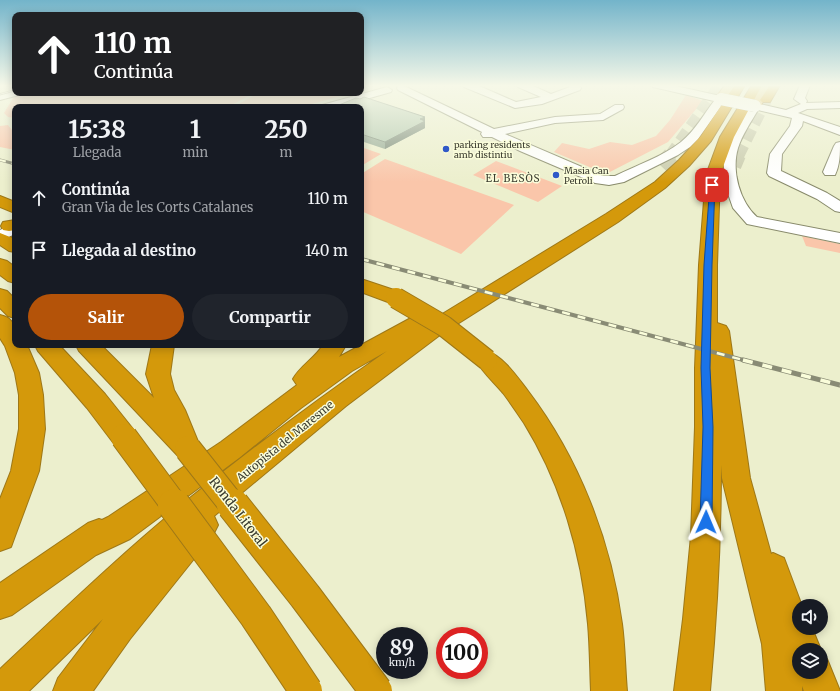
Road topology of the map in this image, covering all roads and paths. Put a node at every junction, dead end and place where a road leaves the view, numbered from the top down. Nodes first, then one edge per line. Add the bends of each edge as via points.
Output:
1 (448, 117) edge
2 (552, 117) edge
3 (599, 117) edge
4 (706, 117) edge
5 (720, 117) edge
6 (738, 117) edge
7 (749, 117) edge
8 (793, 117) edge
9 (801, 117) edge
10 (555, 120) junction
11 (840, 131) edge
12 (492, 133) junction
13 (840, 146) edge
14 (661, 166) tunnel mouth
15 (830, 172) dead end
16 (724, 188) tunnel mouth
17 (0, 200) edge
18 (12, 206) edge
19 (840, 208) edge
20 (586, 228) junction
21 (8, 229) edge
22 (840, 238) edge
23 (12, 239) edge
24 (0, 265) edge
25 (12, 275) edge
26 (364, 286) edge
27 (712, 291) junction
28 (0, 296) edge
29 (12, 308) edge
30 (0, 322) edge
31 (432, 330) junction
32 (12, 338) edge
33 (18, 348) edge
34 (49, 348) edge
35 (90, 348) edge
36 (162, 348) edge
37 (333, 348) edge
38 (164, 413) junction
39 (0, 536) edge
40 (87, 543) junction
41 (0, 603) edge
42 (801, 643) edge
43 (817, 679) edge
44 (3, 691) edge
45 (71, 691) edge
46 (306, 691) edge
47 (376, 691) edge
48 (609, 691) edge
49 (692, 691) edge
50 (784, 691) edge
51 (822, 691) edge

1 - 12 street via 480,134
2 - 10 street
3 - 10 street
4 - 12 street via 686,144 654,163 609,181 600,180
5 - 20 highway via 696,150 655,188
6 - 27 highway via 727,137 713,175
7 - 22 street via 731,150 729,164 735,198 746,217 758,223
8 - 19 street via 796,126 776,154 774,172
9 - 11 street
10 - 12 street
13 - 15 street
14 - 20 highway via 651,177
16 - 27 highway
17 - 18 highway
20 - 31 highway, Autopista del Maresme via 552,254
20 - 40 highway via 344,365 119,528
21 - 23 highway
24 - 25 highway
26 - 48 highway, bridge via 396,298 437,320 463,339 500,374 523,402 543,434 565,473 596,567 604,616
27 - 42 highway via 721,308 728,370 747,476 781,595
27 - 49 highway via 706,368 706,536
27 - 50 highway via 736,478 779,644
28 - 29 highway
30 - 32 highway
31 - 44 highway, Autopista del Maresme via 337,399 196,512 126,574
31 - 45 highway via 413,356 325,421 211,515 134,606
33 - 39 highway via 27,373 32,429 25,471
34 - 46 highway, bridge via 124,437 256,616
35 - 38 highway, Ronda Litoral
36 - 38 highway via 158,374 163,392
37 - 40 highway via 303,381 228,441
38 - 47 highway, Ronda Litoral, bridge via 188,449 305,596
40 - 41 highway
43 - 51 highway

